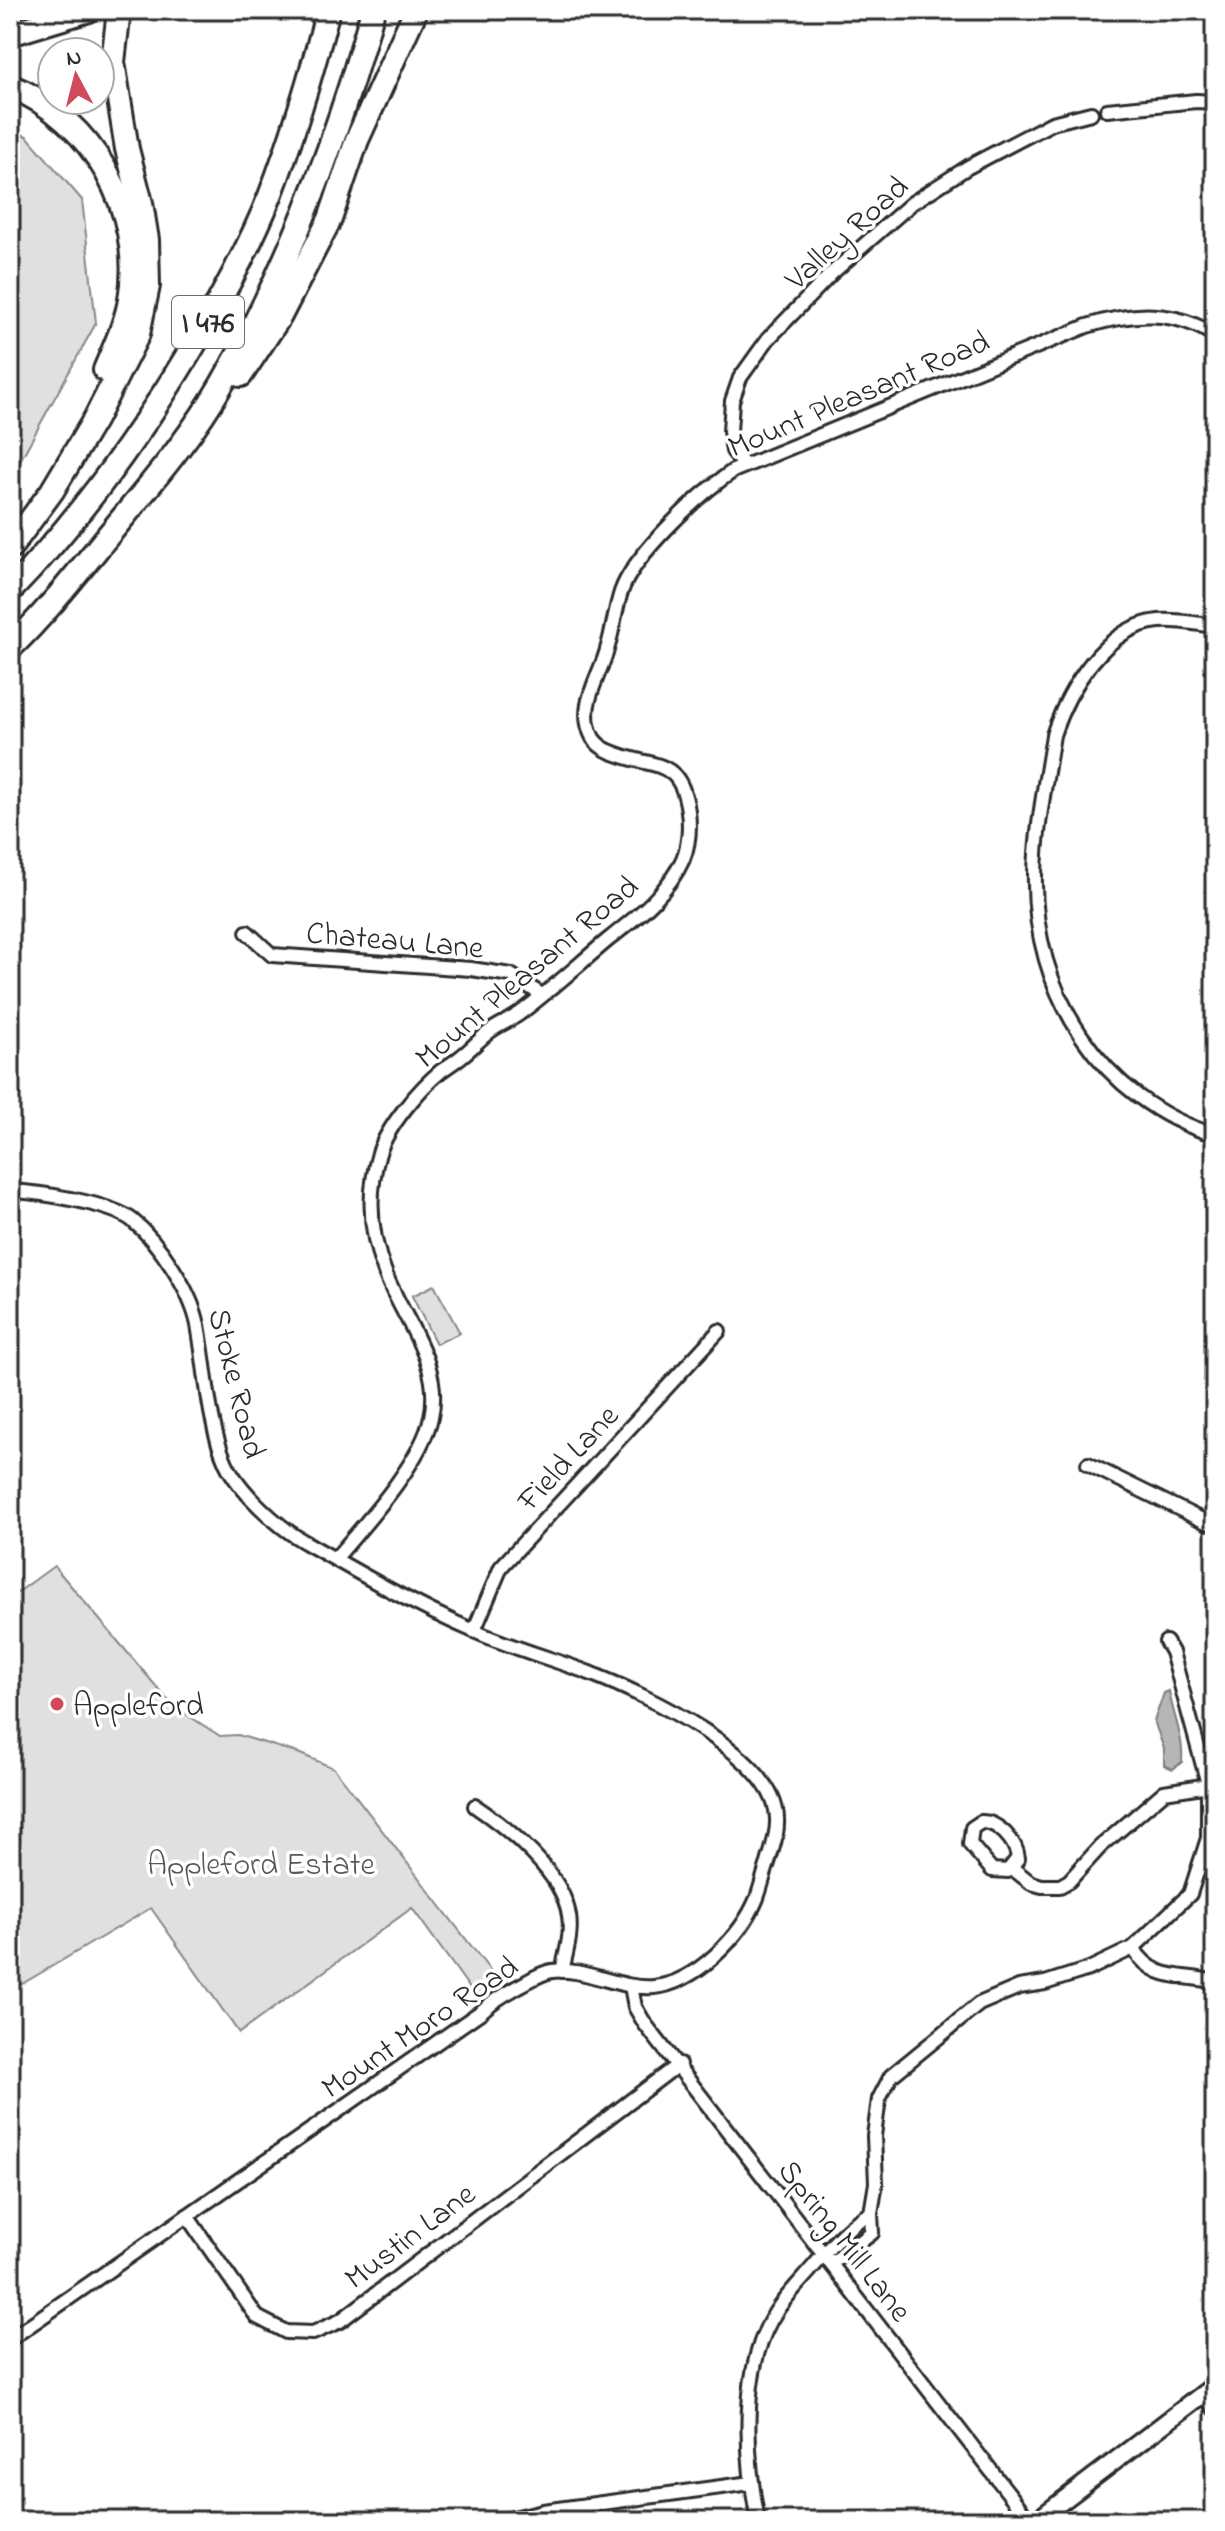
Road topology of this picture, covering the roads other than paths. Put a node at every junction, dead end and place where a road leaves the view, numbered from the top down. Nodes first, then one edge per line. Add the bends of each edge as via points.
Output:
1 (89, 10) edge
2 (110, 10) edge
3 (119, 10) edge
4 (328, 10) edge
5 (373, 10) edge
6 (416, 13) edge
7 (33, 28) junction
8 (10, 34) edge
9 (10, 86) edge
10 (10, 101) edge
11 (1215, 102) edge
12 (1107, 110) dead end
13 (1091, 113) dead end
14 (1215, 336) edge
15 (118, 339) junction
16 (171, 458) junction
17 (744, 465) junction
18 (10, 532) edge
19 (10, 548) edge
20 (10, 591) edge
21 (1215, 626) edge
22 (10, 648) edge
23 (247, 932) dead end
24 (542, 995) junction
25 (1215, 1135) edge
26 (10, 1191) edge
27 (719, 1331) dead end
28 (1088, 1464) dead end
29 (1215, 1524) edge
30 (335, 1559) junction
31 (474, 1631) junction
32 (1166, 1642) dead end
33 (1212, 1784) edge
34 (475, 1806) dead end
35 (1012, 1868) junction
36 (1133, 1948) junction
37 (562, 1971) junction
38 (1211, 1983) edge
39 (631, 1986) junction
40 (679, 2064) junction
41 (871, 2213) junction
42 (187, 2216) junction
43 (828, 2259) junction
44 (10, 2339) edge
45 (1209, 2389) edge
46 (1215, 2409) edge
47 (751, 2483) junction
48 (501, 2521) edge
49 (758, 2521) edge
50 (1033, 2521) edge

1 - 7 highway
2 - 7 highway
3 - 19 highway via 113,62 147,240 148,286 138,334 95,419
4 - 20 highway, I 476 via 270,196 223,295 134,442
5 - 16 highway, I 476 via 329,152 287,259 223,384
6 - 16 highway via 357,140 330,219 280,316 235,383
7 - 8 highway
9 - 15 highway via 81,135 115,190 131,244 132,272
10 - 15 highway via 57,130 104,189 125,267
11 - 12 street
13 - 17 street, Valley Road via 1052,123 968,167 912,203 832,273 768,339 740,378 730,431 733,451
14 - 17 street, Mount Pleasant Road via 1162,316 1114,318
15 - 18 highway via 93,397
16 - 22 highway, I 476
17 - 24 street, Mount Pleasant Road via 695,501 626,579 587,706 593,738 601,748 664,767 680,780 689,818 685,853 675,877 647,908
21 - 25 street via 1160,620 1127,631 1089,668 1060,713 1053,735 1035,875 1041,946 1071,1021 1114,1075 1143,1101
23 - 24 street, Chateau Lane via 272,955 471,969 511,975
24 - 30 street, Mount Pleasant Road via 438,1073 391,1127 380,1151 372,1186 374,1238 424,1351 432,1413 411,1462
26 - 30 street, Stoke Road via 72,1198 130,1218 165,1257 194,1309 227,1466 283,1529
27 - 31 street, Field Lane via 501,1567
28 - 29 street
30 - 31 street, Mount Moro Road
31 - 39 street, Mount Moro Road via 647,1698 729,1748 774,1800 774,1844 756,1901 720,1952 670,1984
32 - 33 street
33 - 35 street via 1164,1792 1060,1886 1031,1883
33 - 36 street via 1208,1838 1190,1894
34 - 37 street via 514,1836 561,1890 570,1919
35 - 35 street via 1018,1858 1016,1847 992,1822 976,1824 969,1838 973,1848 992,1870
36 - 38 street via 1148,1967
36 - 41 street via 1089,1969 1019,1987 979,2004 891,2076 877,2112
37 - 39 street, Mount Moro Road
37 - 42 street, Mount Moro Road via 548,1972 494,1999
39 - 40 street, Spring Mill Lane via 645,2024
40 - 42 street, Mustin Lane via 340,2321 313,2333 286,2332 257,2317
40 - 43 street, Spring Mill Lane
41 - 43 street via 849,2228
41 - 43 street via 872,2233
42 - 44 street, Mount Moro Road
43 - 47 street via 776,2311 761,2343 750,2398
43 - 50 street, Spring Mill Lane
45 - 46 street
45 - 50 main road
47 - 48 street
47 - 49 street

